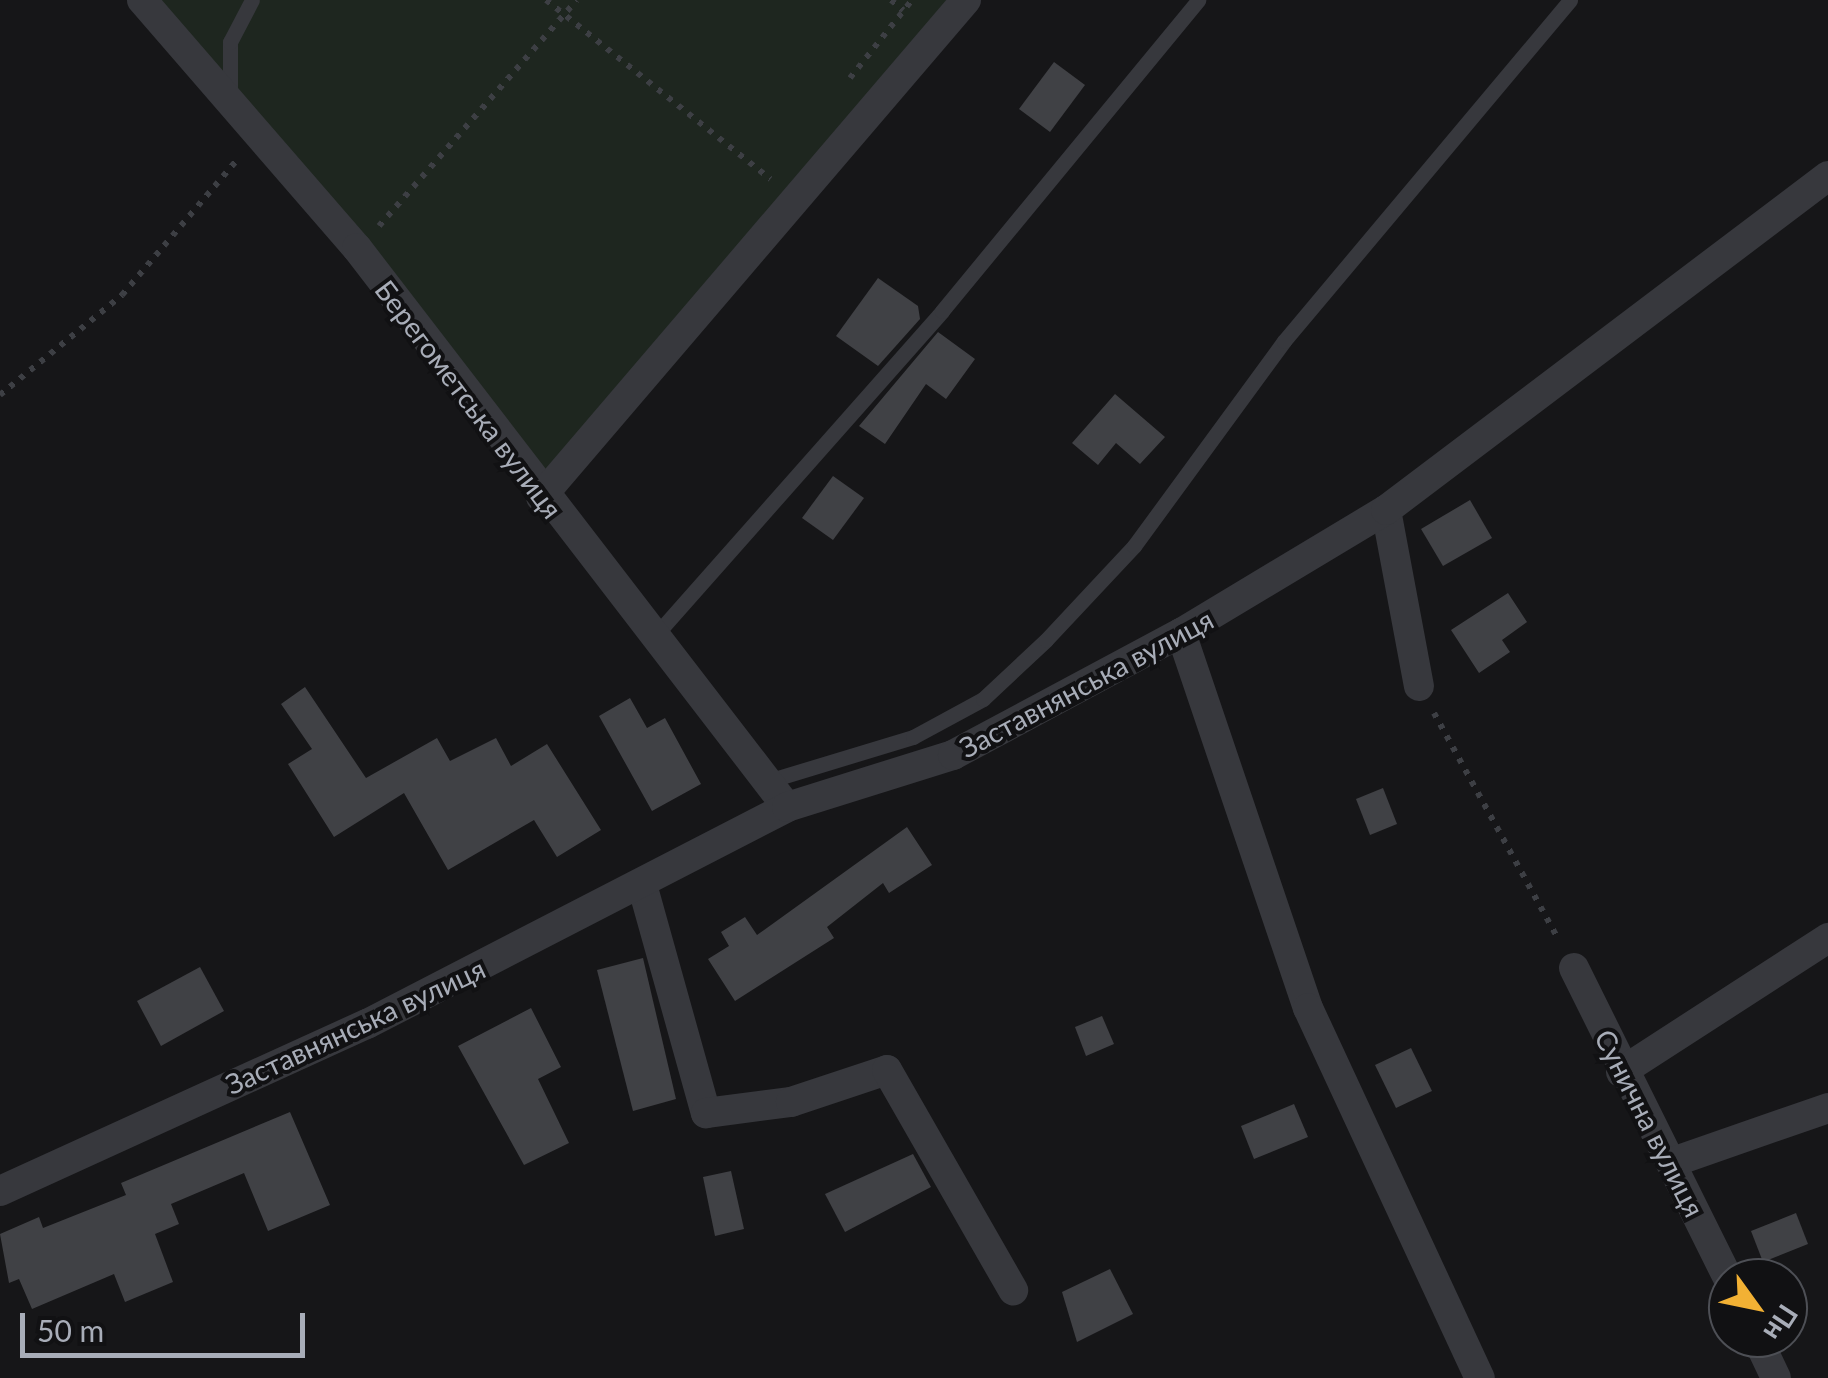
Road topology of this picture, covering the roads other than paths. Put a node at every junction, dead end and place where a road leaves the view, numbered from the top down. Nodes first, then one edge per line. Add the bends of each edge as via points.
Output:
1 (142, 0) edge
2 (252, 0) edge
3 (966, 0) edge
4 (1198, 0) edge
5 (1570, 0) edge
6 (232, 112) junction
7 (1828, 176) edge
8 (541, 497) junction
9 (1386, 510) junction
10 (1181, 633) junction
11 (653, 638) junction
12 (1420, 686) road end
13 (768, 782) junction
14 (786, 806) junction
15 (643, 888) junction
16 (1828, 938) edge
17 (1574, 968) road end
18 (1621, 1072) junction
19 (1828, 1108) edge
20 (1673, 1162) junction
21 (0, 1191) edge
22 (1719, 1258) edge
23 (1014, 1290) dead end
24 (1480, 1378) edge

1 - 6 street, Берегометська вулиця
2 - 6 lane via 230,42
3 - 8 street
4 - 11 lane via 955,296
5 - 13 lane via 1284,340 1134,546 1046,640 983,699 913,737
6 - 8 street, Берегометська вулиця via 357,248
7 - 9 street, Заставнянська вулиця
8 - 11 street, Берегометська вулиця
9 - 10 street, Заставнянська вулиця
9 - 12 street
10 - 14 street, Заставнянська вулиця via 954,755
10 - 24 street via 1308,1008
11 - 13 street, Берегометська вулиця
13 - 14 street, Берегометська вулиця
14 - 15 street, Заставнянська вулиця
15 - 21 street, Заставнянська вулиця
15 - 23 street via 706,1114 791,1102 887,1070
16 - 18 street
17 - 18 street, Сунична вулиця
18 - 20 street, Сунична вулиця
19 - 20 street
20 - 22 street, Сунична вулиця

